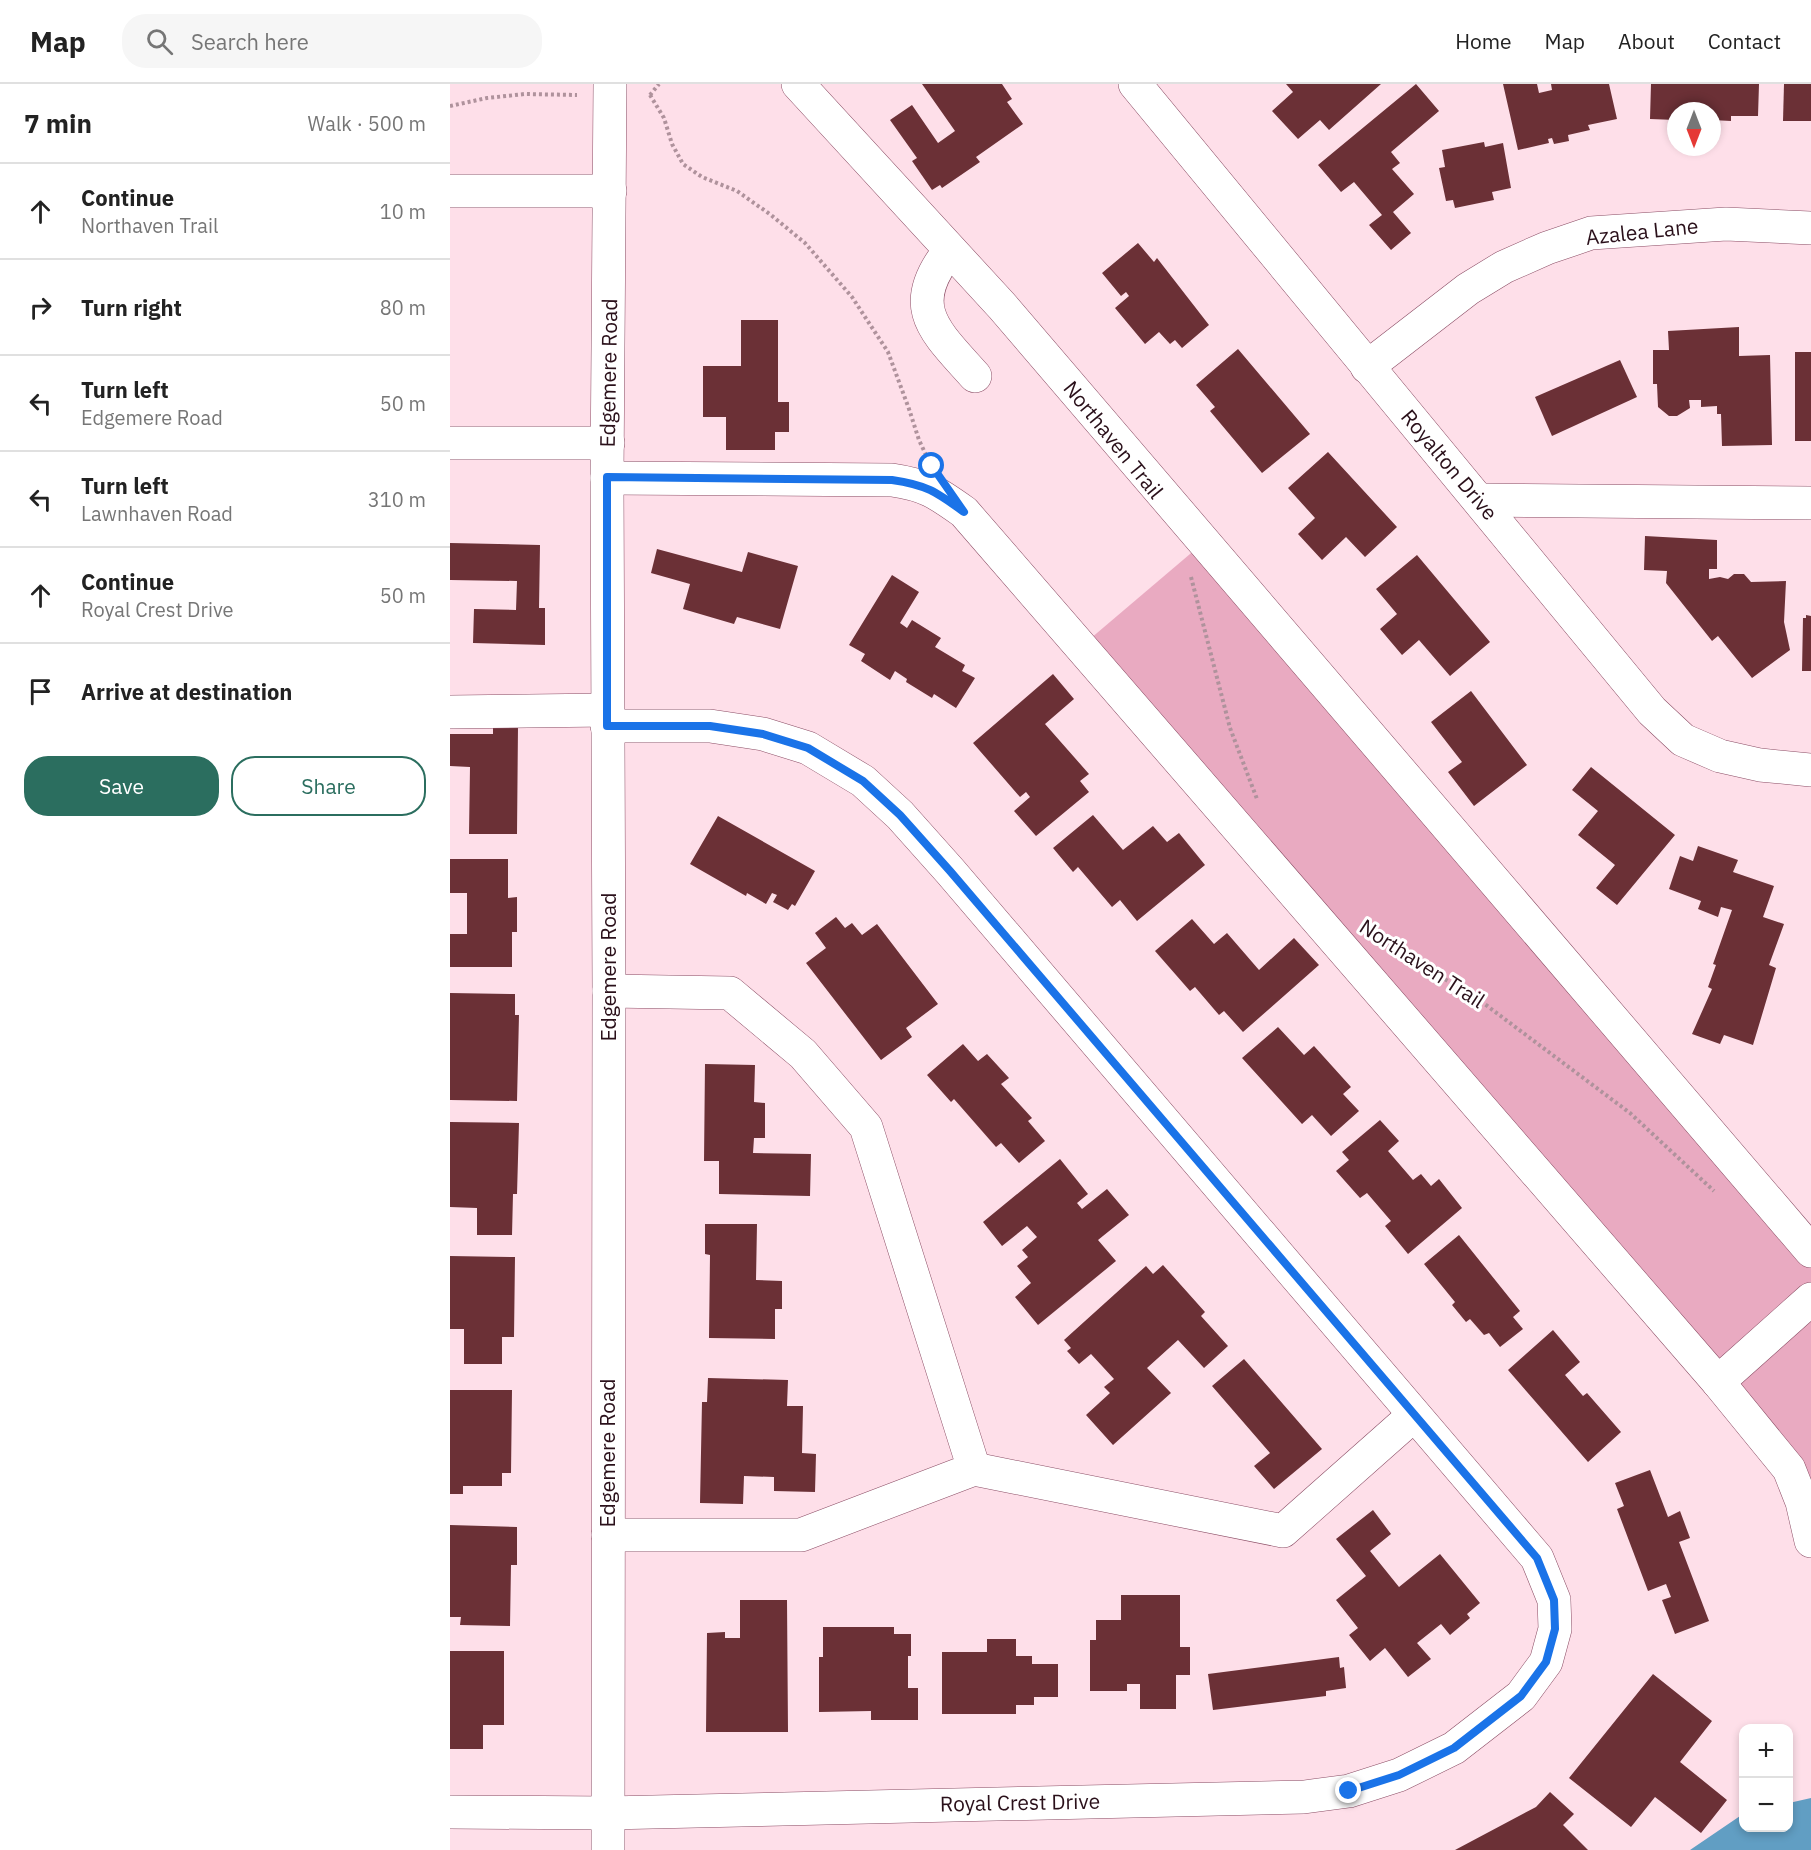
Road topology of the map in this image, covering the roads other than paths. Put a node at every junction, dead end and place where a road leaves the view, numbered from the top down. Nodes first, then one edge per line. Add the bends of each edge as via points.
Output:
1 (798, 84) edge
2 (1135, 84) edge
3 (610, 89) edge
4 (450, 191) edge
5 (610, 191) junction
6 (1811, 228) edge
7 (950, 250) junction
8 (1367, 367) junction
9 (975, 376) dead end
10 (450, 443) edge
11 (609, 443) junction
12 (607, 477) junction
13 (1479, 500) junction
14 (1811, 503) edge
15 (450, 712) edge
16 (607, 718) junction
17 (1811, 770) edge
18 (609, 991) junction
19 (1811, 1251) edge
20 (1811, 1299) edge
21 (1718, 1382) junction
22 (1414, 1415) junction
23 (974, 1469) junction
24 (608, 1535) junction
25 (1811, 1541) edge
26 (450, 1812) edge
27 (608, 1813) junction
28 (608, 1850) edge

1 - 7 street, Northaven Trail
2 - 8 street, Royalton Drive
3 - 5 street, Edgemere Road
4 - 5 street
5 - 11 street, Edgemere Road
6 - 8 street, Azalea Lane via 1726,224 1592,233 1504,267 1468,289
7 - 9 street via 928,287 928,315 941,338
7 - 19 street, Northaven Trail
8 - 13 street, Royalton Drive
10 - 11 street
11 - 12 street, Edgemere Road
12 - 16 street, Edgemere Road
12 - 21 street via 892,480 933,490 964,512
13 - 14 street
13 - 17 street, Royalton Drive via 1652,711 1683,740 1720,756
15 - 16 street
16 - 18 street, Edgemere Road
16 - 22 street via 763,734 808,748 863,781 950,871
18 - 23 street via 730,993 804,1054 867,1127
18 - 24 street, Edgemere Road
20 - 21 street
21 - 25 street via 1789,1469
22 - 23 street via 1283,1531
22 - 27 street, Royal Crest Drive via 1537,1558 1554,1600 1555,1629 1546,1662 1521,1696 1454,1748 1399,1775 1349,1791 1304,1797
23 - 24 street via 801,1535
24 - 27 street, Edgemere Road
26 - 27 street, Royal Crest Drive
27 - 28 street, Edgemere Road

